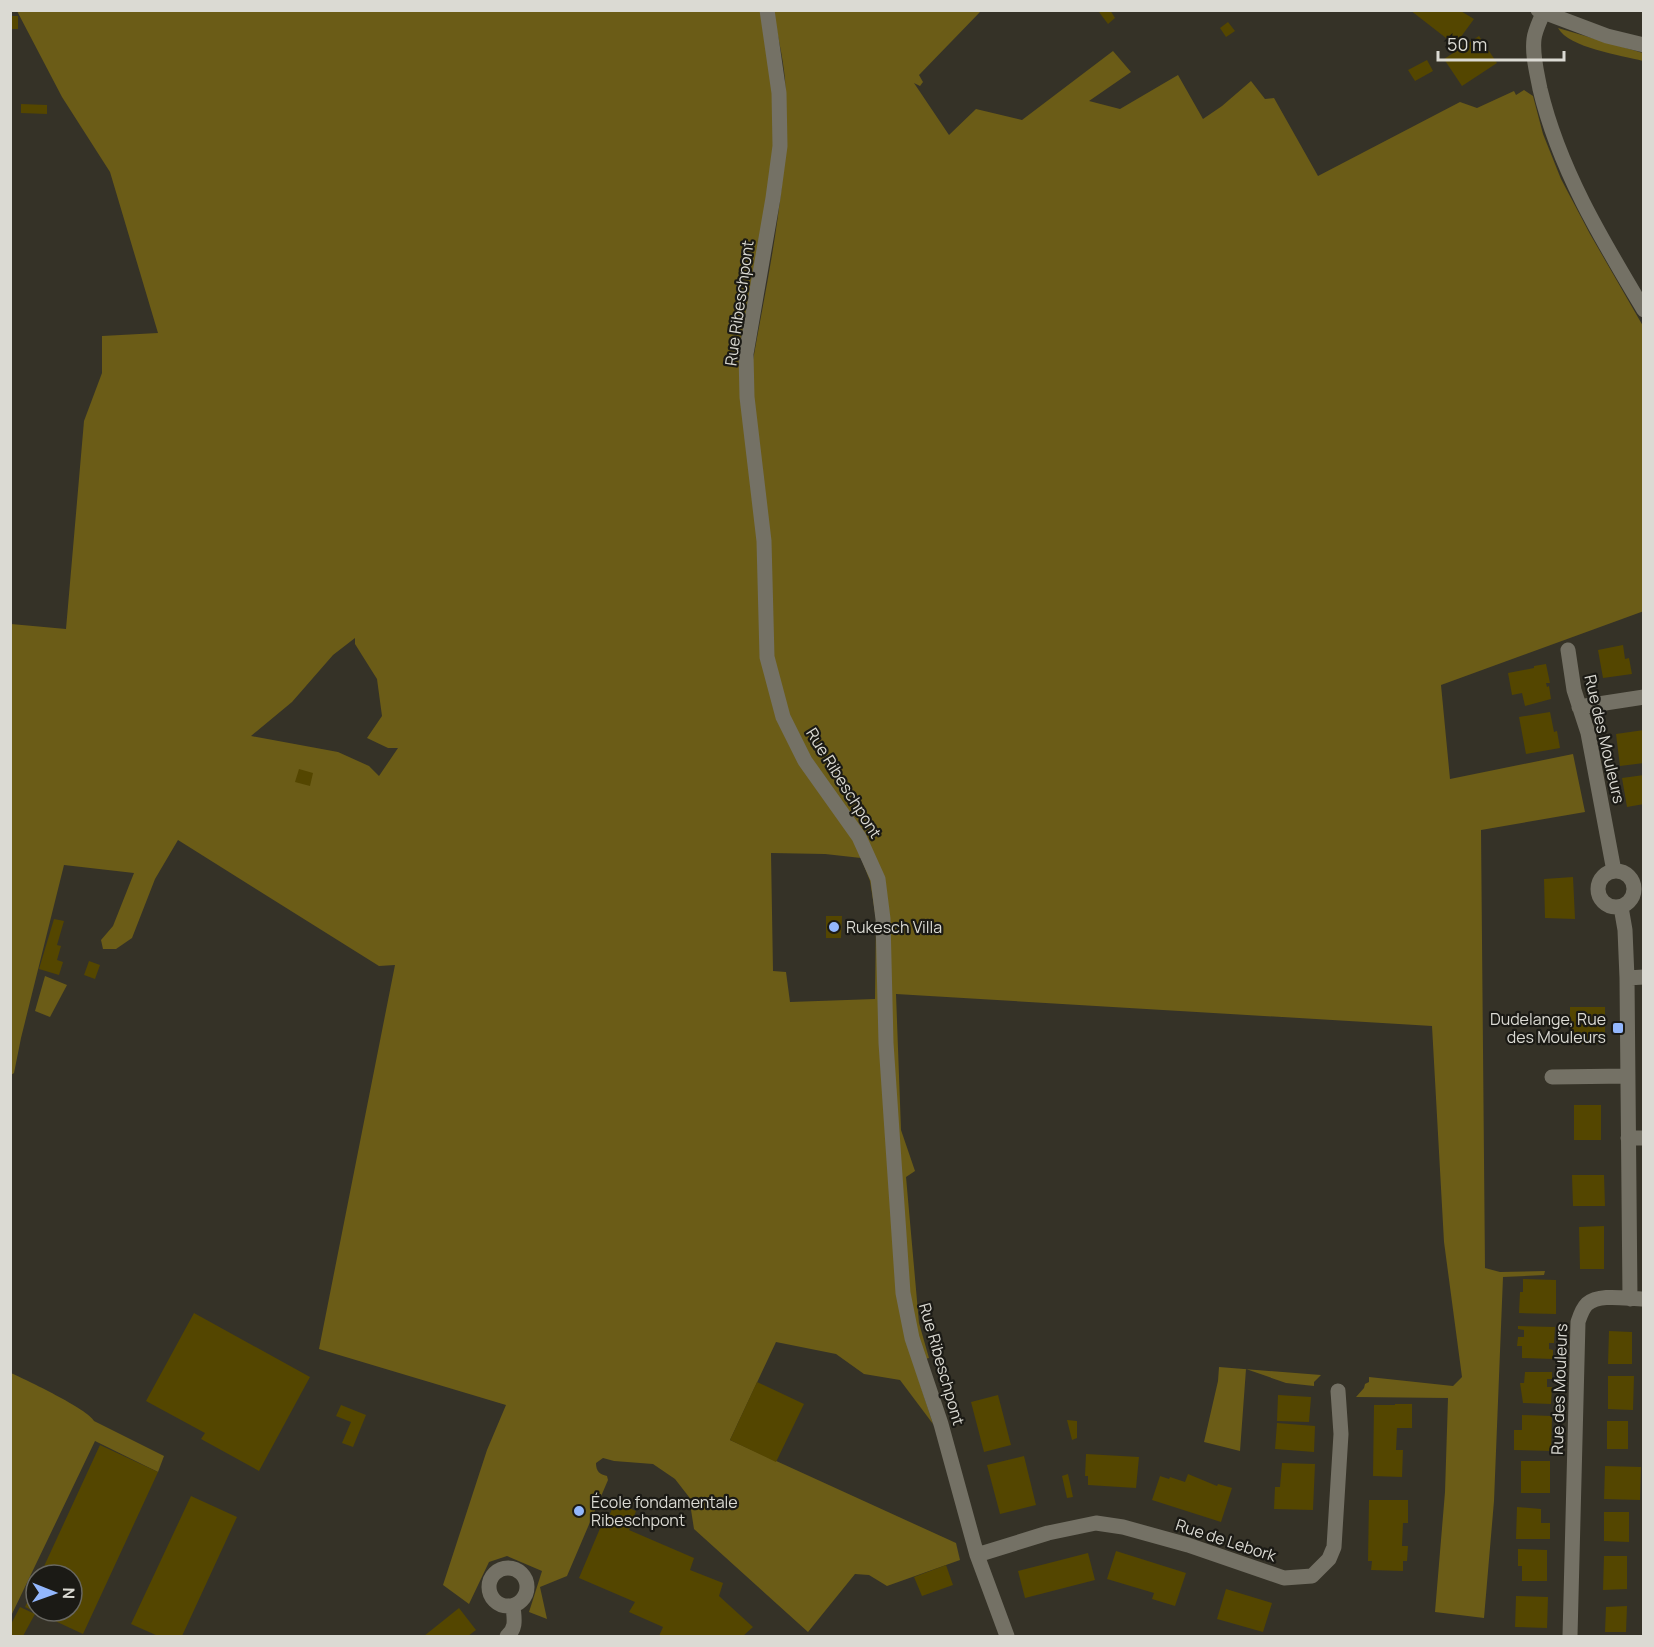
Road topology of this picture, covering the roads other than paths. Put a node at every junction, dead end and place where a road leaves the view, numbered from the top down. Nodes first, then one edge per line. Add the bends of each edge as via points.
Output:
1 (767, 10) edge
2 (1540, 12) edge
3 (1644, 45) edge
4 (1644, 310) edge
5 (1568, 650) dead end
6 (1644, 697) edge
7 (1579, 707) junction
8 (1614, 871) junction
9 (1621, 907) junction
10 (1644, 977) edge
11 (1626, 978) junction
12 (1628, 1076) junction
13 (1552, 1077) dead end
14 (1636, 1138) edge
15 (1637, 1299) edge
16 (1338, 1390) dead end
17 (977, 1555) junction
18 (513, 1606) dead end
19 (507, 1636) edge
20 (1007, 1636) edge
21 (1570, 1636) edge

1 - 17 street, Rue Ribeschpont via 779,93 780,146 746,354 747,397 764,541 767,657 783,717 806,761 859,837 878,879 884,919 886,1043 903,1293 912,1338
2 - 3 street
2 - 4 street via 1534,56 1552,130 1598,232
5 - 7 street, Rue des Mouleurs
6 - 7 street
7 - 8 street, Rue des Mouleurs via 1588,734
8 - 9 street via 1627,875 1634,886 1631,899
8 - 9 street via 1602,878 1598,892 1606,904
9 - 11 street, Rue des Mouleurs
10 - 11 street
11 - 12 street, Rue des Mouleurs
12 - 13 street
12 - 14 street, Rue des Mouleurs
14 - 15 street, Rue des Mouleurs
15 - 21 street, Rue des Mouleurs via 1594,1300 1587,1304 1578,1322
16 - 17 street, Rue de Lebork via 1341,1434 1334,1547 1329,1559 1312,1576 1284,1578 1188,1545 1096,1523
17 - 20 street, Rue Ribeschpont
18 - 19 street via 514,1626

